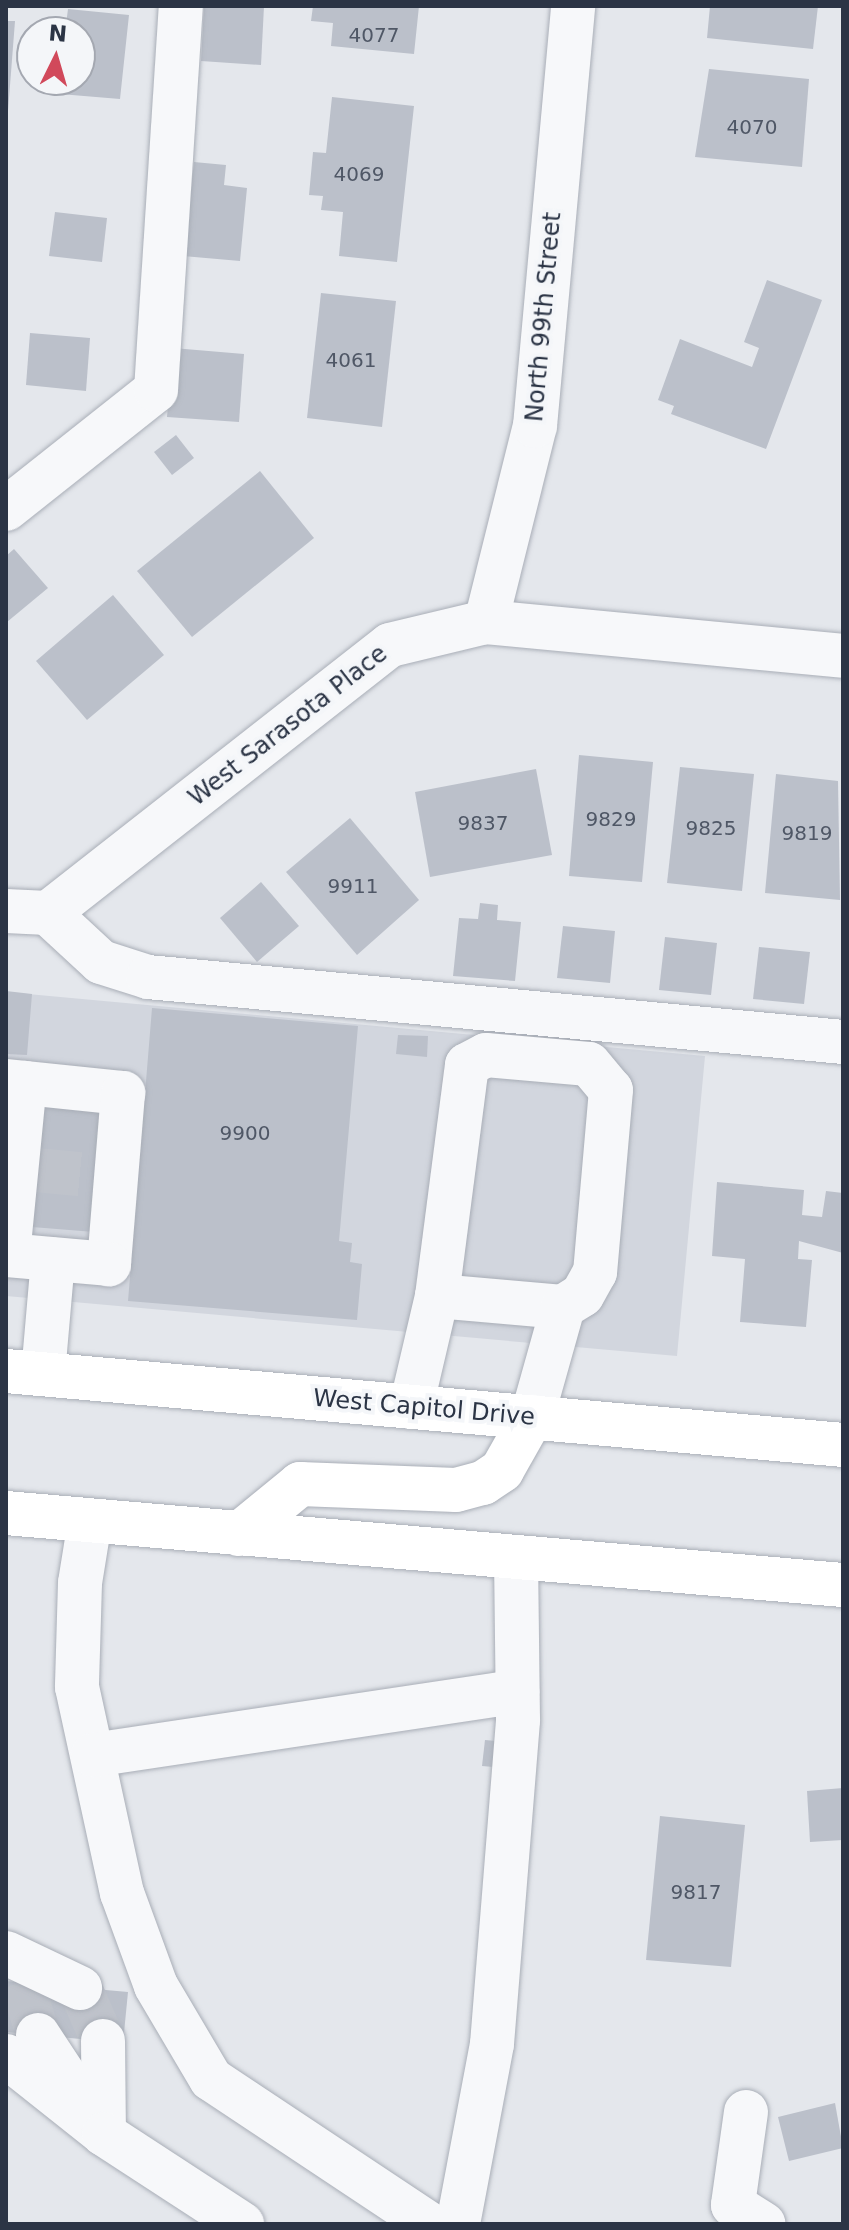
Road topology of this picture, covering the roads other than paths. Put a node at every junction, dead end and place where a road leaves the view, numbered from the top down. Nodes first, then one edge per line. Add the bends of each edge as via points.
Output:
1 (181, 6) edge
2 (573, 6) edge
3 (6, 509) edge
4 (486, 622) junction
5 (843, 656) edge
6 (27, 912) edge
7 (843, 1042) edge
8 (15, 1082) edge
9 (7, 1255) edge
10 (53, 1259) junction
11 (437, 1296) junction
12 (563, 1307) junction
13 (25, 1372) edge
14 (122, 1381) junction
15 (6, 1402) edge
16 (411, 1407) junction
17 (532, 1417) junction
18 (843, 1445) edge
19 (6, 1513) edge
20 (90, 1521) junction
21 (239, 1534) junction
22 (516, 1557) junction
23 (843, 1585) edge
24 (517, 1692) junction
25 (93, 1755) junction
26 (45, 2041) edge
27 (746, 2112) dead end
28 (104, 2134) junction
29 (242, 2224) edge
30 (429, 2224) edge
31 (458, 2224) edge
32 (763, 2224) edge

1 - 3 street via 156,390
2 - 4 street, North 99th Street via 535,426
4 - 5 street, West Sarasota Place
4 - 6 street, West Sarasota Place via 390,645
6 - 7 street via 101,962 148,977
8 - 9 street via 27,1169
8 - 10 street via 123,1093 107,1177 109,1264
9 - 10 street
10 - 13 street
11 - 12 street
11 - 12 street via 467,1065 486,1055 589,1064 611,1090 595,1272 582,1295
11 - 16 street
12 - 17 street
13 - 14 main road, West Capitol Drive
14 - 15 main road
14 - 16 main road, West Capitol Drive
16 - 17 main road, West Capitol Drive
17 - 18 main road, West Capitol Drive
17 - 21 main road via 502,1470 483,1483 456,1490 300,1484
19 - 20 main road
20 - 21 main road
20 - 25 street via 80,1583 77,1687
21 - 22 main road
22 - 23 main road
22 - 24 street
24 - 25 street
24 - 31 street via 492,2044
25 - 30 street via 122,1893 156,1986 211,2079
26 - 28 street
26 - 28 street
27 - 32 street via 733,2205
28 - 29 street

